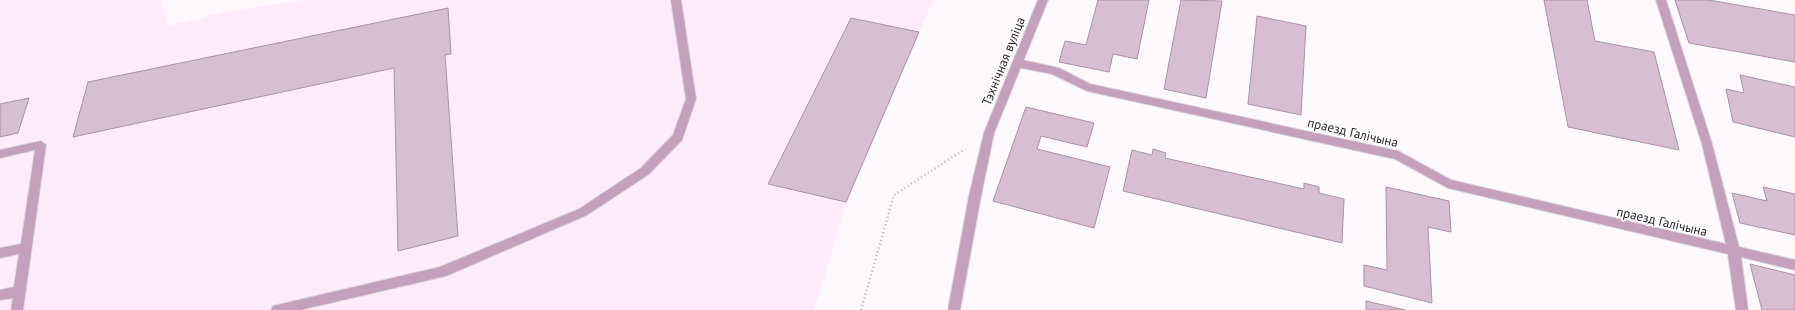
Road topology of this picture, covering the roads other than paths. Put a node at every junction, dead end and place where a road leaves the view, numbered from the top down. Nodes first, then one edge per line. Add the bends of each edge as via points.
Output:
1 (676, 0) edge
2 (1043, 0) edge
3 (1661, 0) edge
4 (1017, 63) junction
5 (0, 154) edge
6 (26, 248) junction
7 (1734, 252) junction
8 (0, 253) edge
9 (1795, 265) edge
10 (20, 291) junction
11 (0, 296) edge
12 (17, 310) edge
13 (277, 310) edge
14 (954, 310) edge
15 (1742, 310) edge

1 - 13 street via 691,99 678,138 645,171 583,212 442,272
2 - 4 street, Тэхнічная вуліца
3 - 7 street via 1706,137
4 - 7 street, праезд Галічына via 1055,71 1087,87 1398,155 1448,184
4 - 14 street, Тэхнічная вуліца via 989,133
5 - 6 street via 41,145
6 - 8 street
6 - 10 street
7 - 9 street, праезд Галічына
7 - 15 street
10 - 11 street
10 - 12 street

